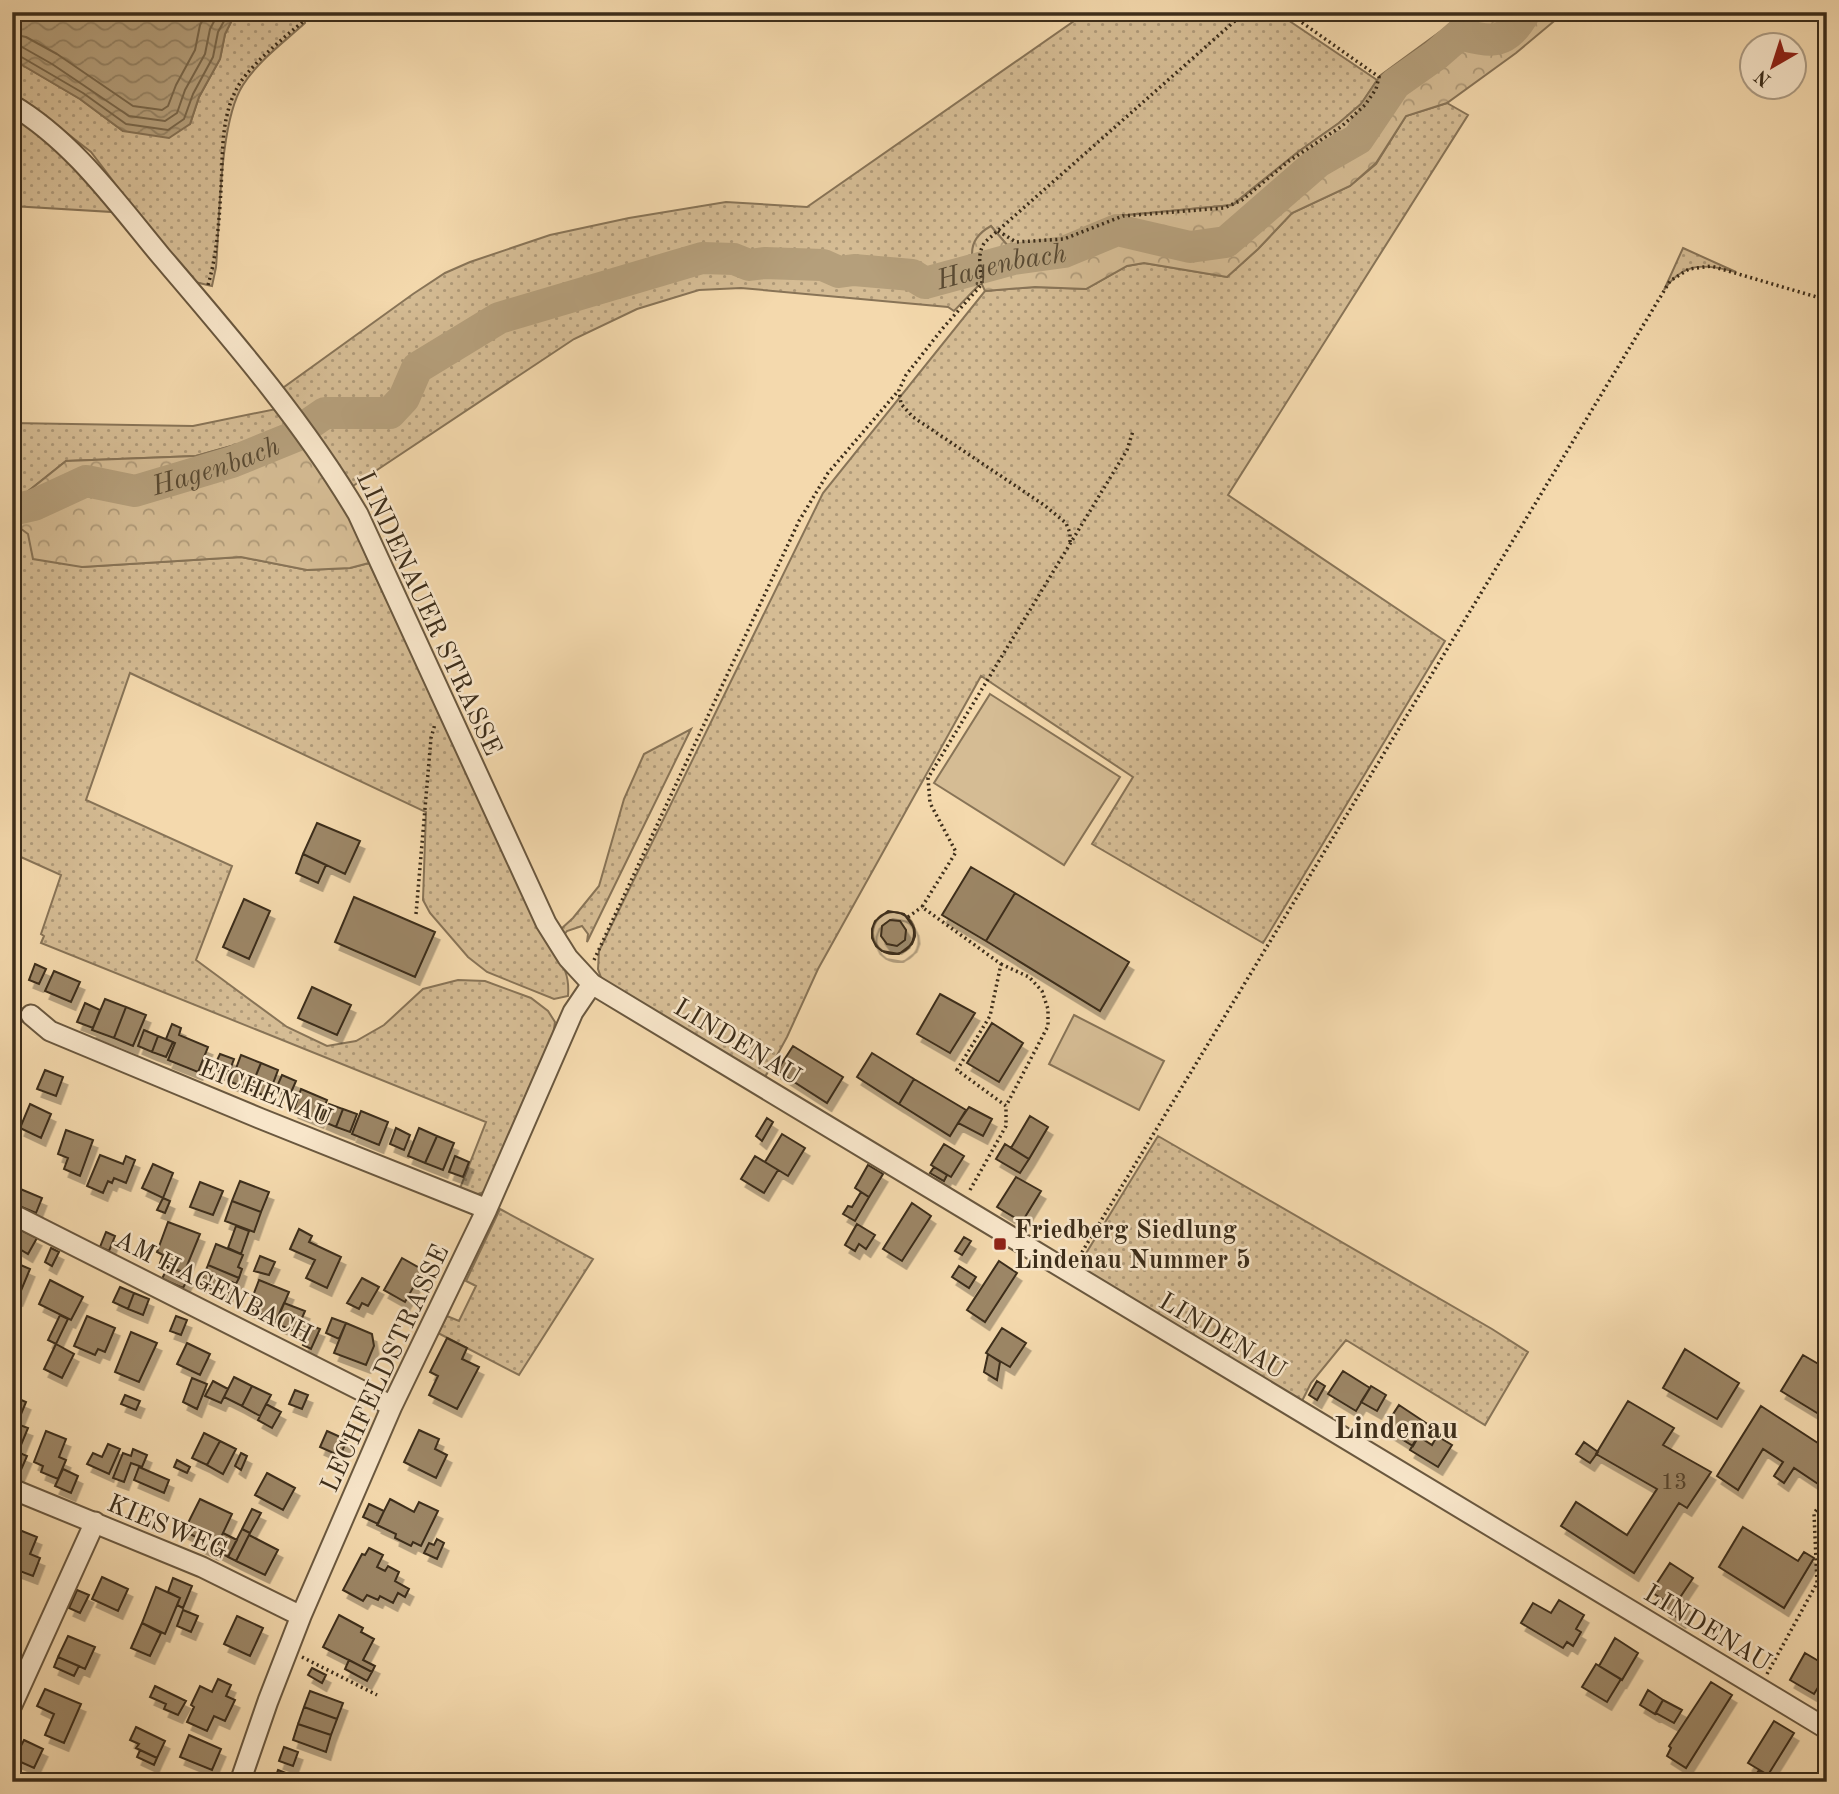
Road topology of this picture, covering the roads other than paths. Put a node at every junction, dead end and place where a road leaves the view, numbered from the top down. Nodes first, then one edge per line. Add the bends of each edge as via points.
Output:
1 (12, 105) edge
2 (588, 980) junction
3 (31, 1015) dead end
4 (487, 1209) junction
5 (12, 1214) edge
6 (392, 1406) junction
7 (12, 1489) edge
8 (95, 1522) junction
9 (301, 1616) junction
10 (12, 1706) edge
11 (1827, 1729) edge
12 (240, 1782) edge

1 - 2 street, LINDENAUER STRASSE via 80,160 329,464 358,514 546,923
2 - 4 street, LECHFELDSTRASSE
2 - 11 street, LINDENAU
3 - 4 street, EICHENAU via 50,1031
4 - 6 street, LECHFELDSTRASSE
5 - 6 street, AM HAGENBACH
6 - 9 street, LECHFELDSTRASSE
7 - 8 street, KIESWEG
8 - 9 street, KIESWEG
8 - 10 street
9 - 12 street, LECHFELDSTRASSE

